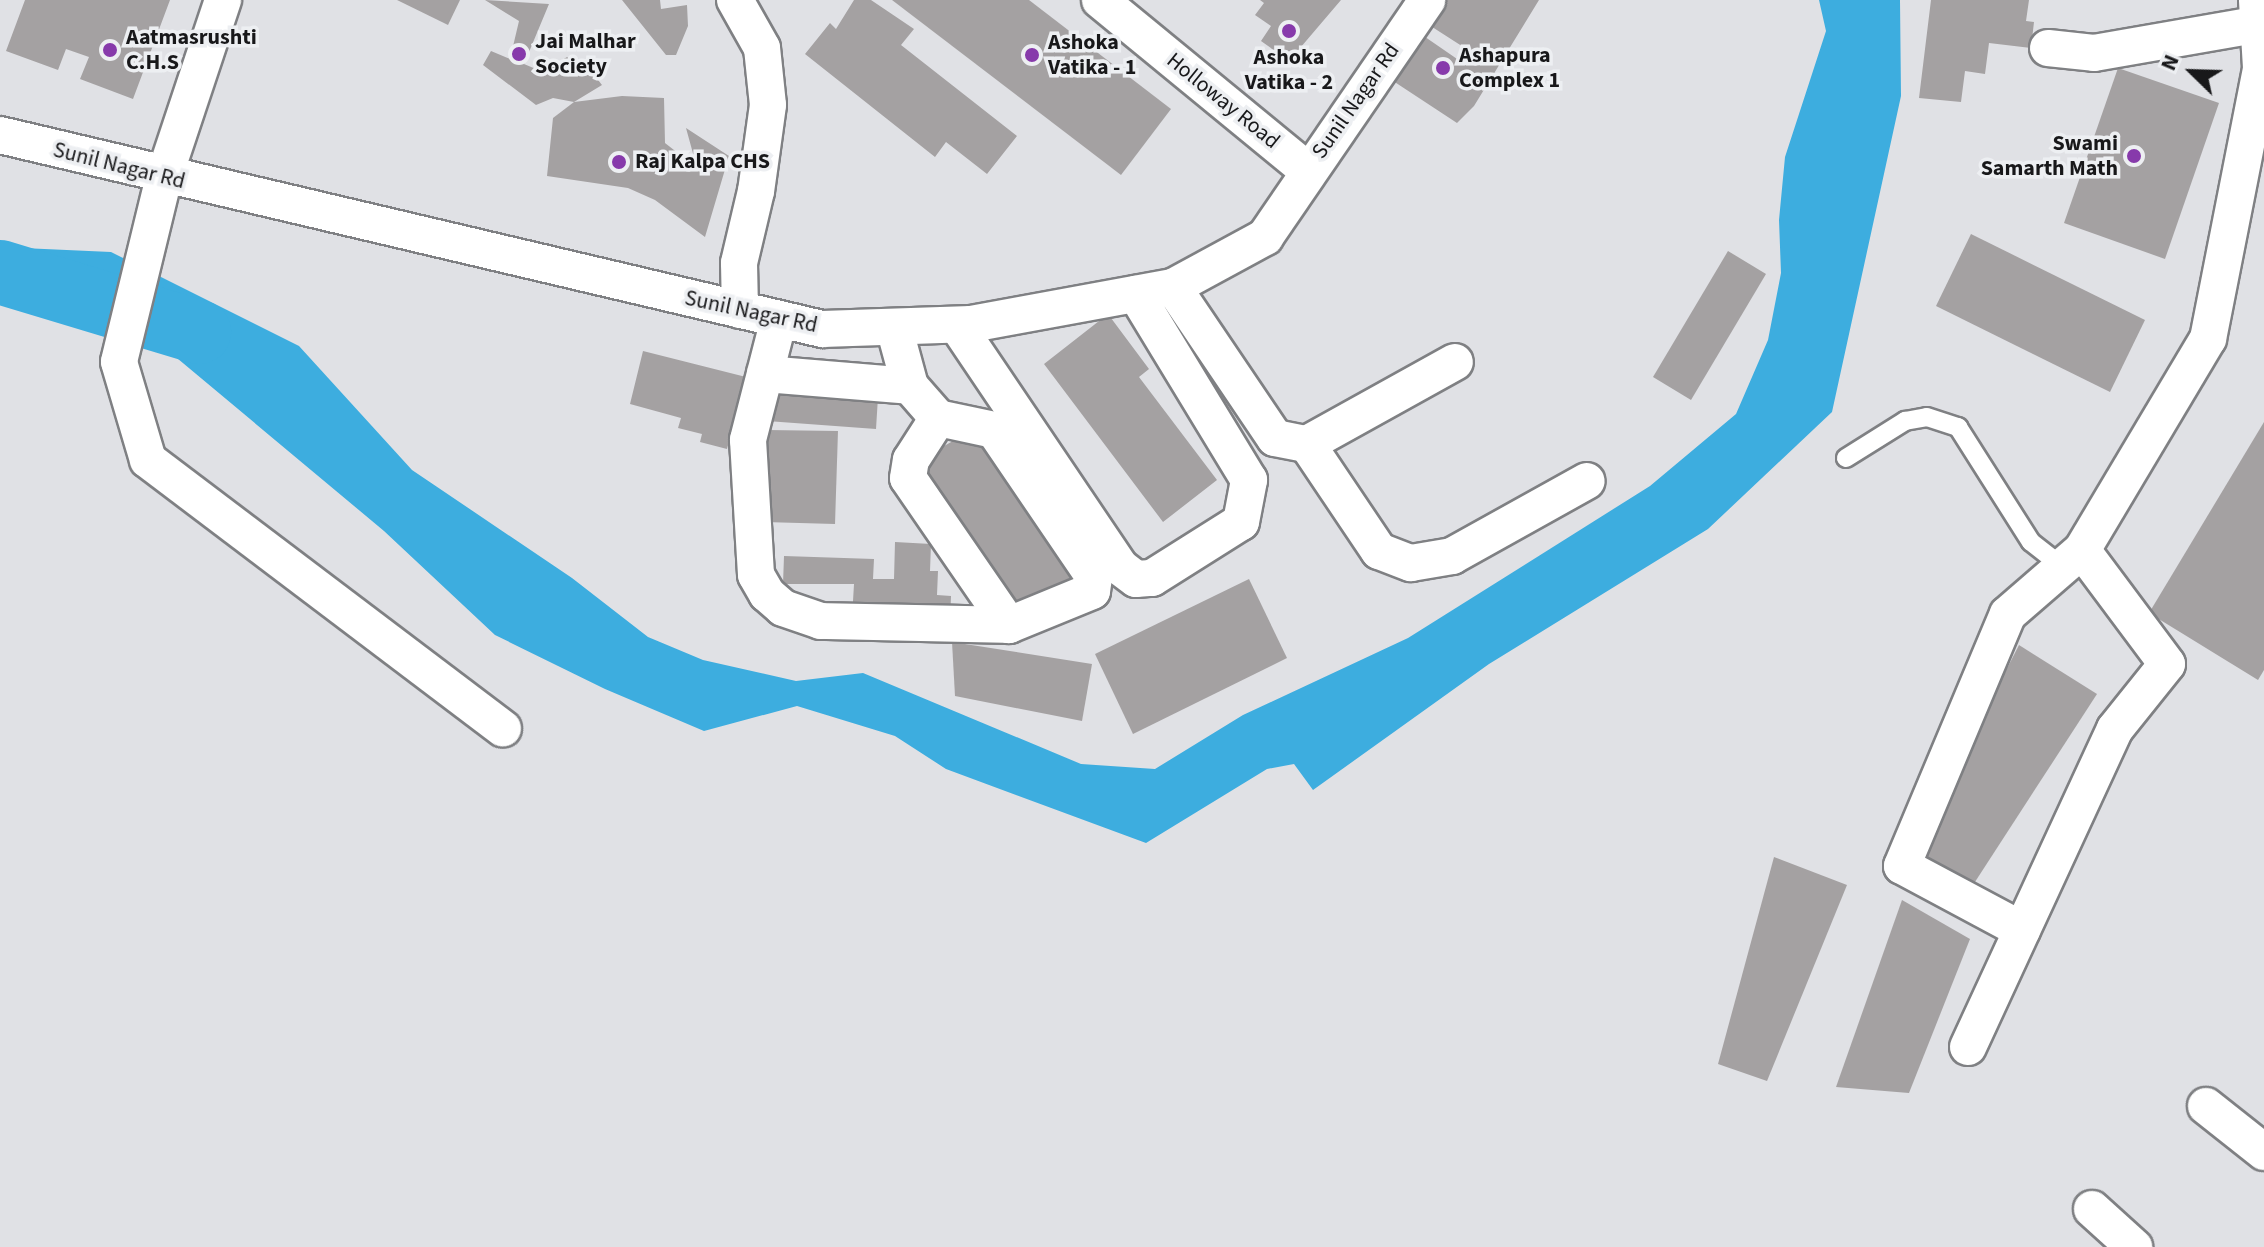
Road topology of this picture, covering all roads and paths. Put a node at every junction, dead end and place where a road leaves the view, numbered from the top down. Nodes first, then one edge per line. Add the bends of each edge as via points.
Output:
1 (223, 0) edge
2 (735, 0) edge
3 (1100, 0) edge
4 (1427, 0) edge
5 (2259, 12) edge
6 (2048, 48) dead end
7 (0, 135) edge
8 (1308, 171) junction
9 (164, 177) junction
10 (1173, 287) junction
11 (1136, 294) junction
12 (740, 310) junction
13 (779, 319) junction
14 (957, 325) junction
15 (894, 327) junction
16 (1455, 362) dead end
17 (765, 374) junction
18 (910, 386) junction
19 (938, 418) junction
20 (1307, 444) junction
21 (1846, 458) dead end
22 (1587, 481) dead end
23 (2073, 559) junction
24 (1009, 625) junction
25 (503, 728) dead end
26 (2022, 930) junction
27 (1968, 1047) dead end
28 (2206, 1106) dead end
29 (2264, 1152) edge
30 (2092, 1209) dead end
31 (2134, 1247) edge

1 - 9 street
2 - 12 street via 762,48 768,105 739,263
3 - 8 street, Holloway Road
4 - 8 street, Sunil Nagar Rd
5 - 6 street via 2094,53
5 - 23 street via 2261,68 2208,339
7 - 9 street, Sunil Nagar Rd
8 - 10 street, Sunil Nagar Rd via 1265,237
9 - 12 street, Sunil Nagar Rd
9 - 25 street via 119,362 148,460
10 - 11 street, Sunil Nagar Rd
10 - 20 street via 1275,438
11 - 14 street, Sunil Nagar Rd
11 - 14 street via 1249,480 1241,522 1152,578 1136,579 1120,567
12 - 13 street, Sunil Nagar Rd
13 - 15 street, Sunil Nagar Rd via 822,329
13 - 17 street
14 - 15 street, Sunil Nagar Rd
15 - 18 street
16 - 20 street
17 - 18 street
17 - 24 street via 748,440 756,575 767,594 783,608 821,621
18 - 19 street
19 - 24 street via 911,460 908,478
19 - 24 street via 994,430 1094,577 1092,591
20 - 22 street via 1379,551 1411,563 1452,556
21 - 23 lane via 1905,421 1927,417 1958,427 2031,542
23 - 26 street via 2167,664 2115,729
23 - 26 street via 2008,614 1902,866
26 - 27 street
28 - 29 street
30 - 31 street

